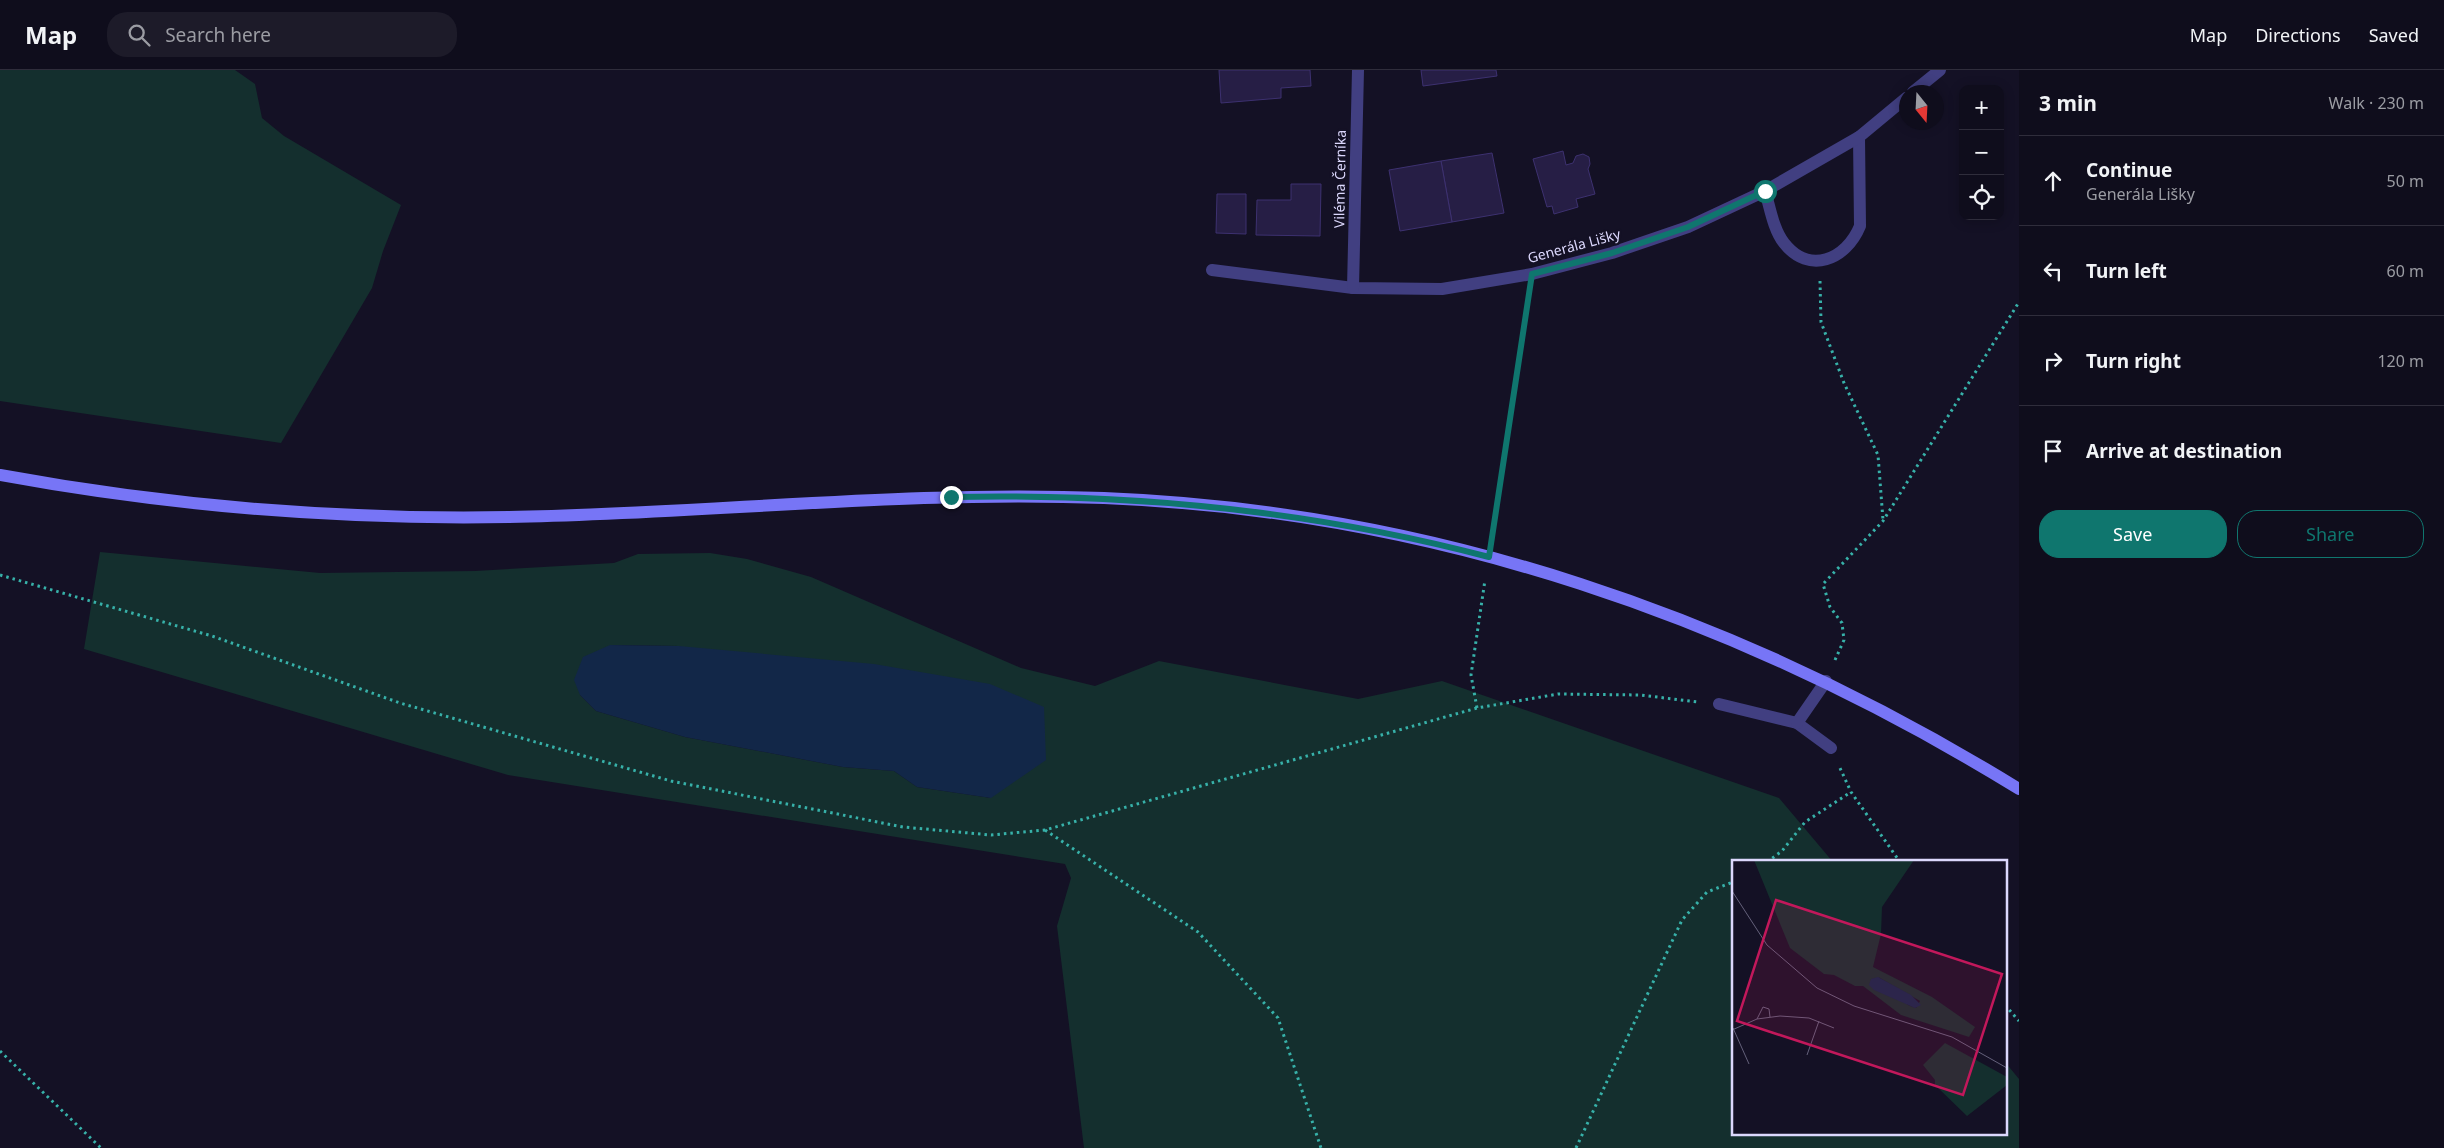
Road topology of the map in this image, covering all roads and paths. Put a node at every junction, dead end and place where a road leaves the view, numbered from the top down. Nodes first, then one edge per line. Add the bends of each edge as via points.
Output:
1 (1358, 70) edge
2 (1940, 70) edge
3 (1922, 85) edge
4 (1899, 104) edge
5 (1859, 137) junction
6 (1765, 191) junction
7 (1819, 260) junction
8 (1212, 270) dead end
9 (1532, 274) junction
10 (1353, 288) junction
11 (2019, 302) edge
12 (0, 474) edge
13 (1883, 521) junction
14 (1489, 557) junction
15 (0, 576) edge
16 (1826, 681) junction
17 (1719, 704) joint
18 (1477, 708) junction
19 (1798, 723) junction
20 (1831, 748) dead end
21 (2019, 789) edge
22 (1045, 830) junction
23 (1770, 860) edge
24 (1899, 860) edge
25 (1732, 882) edge
26 (2006, 1006) edge
27 (2019, 1021) edge
28 (0, 1051) edge
29 (101, 1148) edge
30 (1321, 1148) edge
31 (1576, 1148) edge

1 - 10 street, Viléma Černíka
2 - 3 street
4 - 5 street, Generála Lišky
5 - 6 street, Generála Lišky
5 - 7 street via 1860,226 1855,239 1845,250
6 - 7 street via 1782,241 1792,252
6 - 9 street, Generála Lišky via 1688,227 1612,253
7 - 13 path via 1821,322 1844,383 1878,455
8 - 10 street, Generála Lišky
9 - 10 street, Generála Lišky via 1442,289
9 - 14 path
11 - 13 path
12 - 14 main road via 198,504 329,515 421,518 916,498 1109,498 1297,518
13 - 16 path via 1823,584 1830,606 1842,623 1844,640
14 - 16 main road via 1640,603
14 - 18 path via 1471,675
15 - 22 path via 212,636 400,704 671,780 903,828 991,835
16 - 19 street
16 - 21 main road via 1924,732
17 - 18 path via 1640,695 1558,694
17 - 19 street
18 - 22 path
19 - 20 street
22 - 30 path via 1198,932 1278,1018
23 - 24 path via 1782,851 1805,822 1851,792
25 - 31 path via 1707,892 1682,920
26 - 27 path
28 - 29 path

